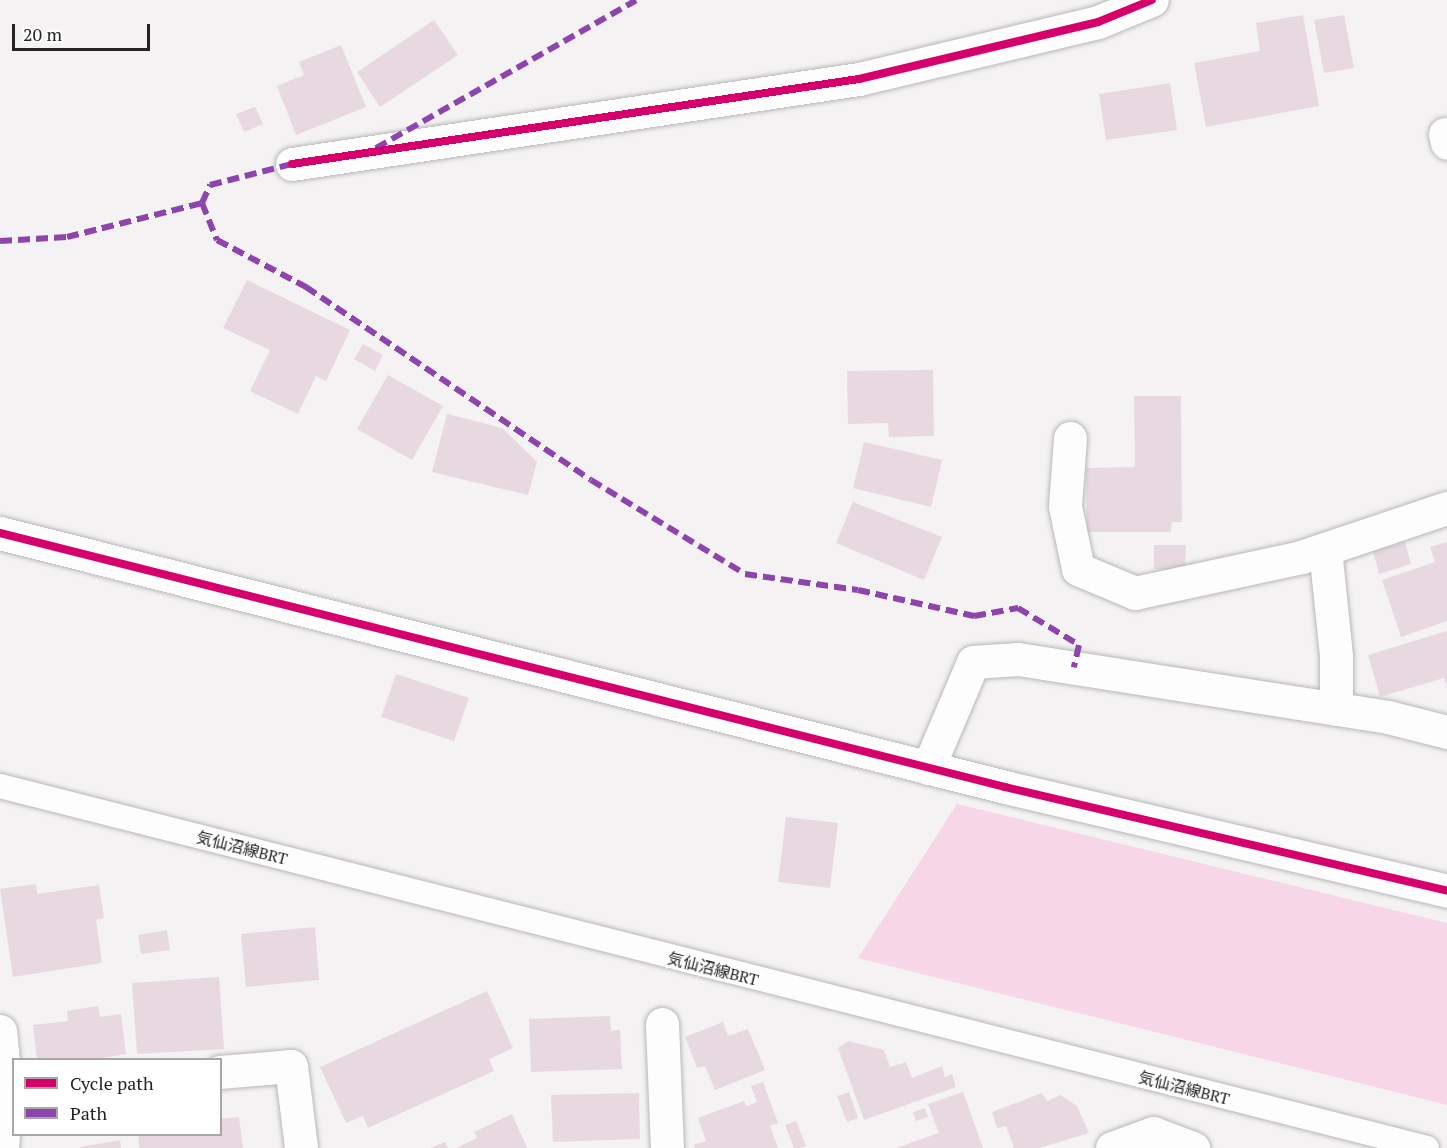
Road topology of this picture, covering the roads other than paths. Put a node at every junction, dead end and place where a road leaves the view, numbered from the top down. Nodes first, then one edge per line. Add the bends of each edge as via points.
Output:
1 (1152, 0) edge
2 (292, 164) dead end
3 (1070, 438) dead end
4 (1447, 508) edge
5 (0, 532) edge
6 (1325, 549) junction
7 (1336, 709) junction
8 (1447, 732) edge
9 (928, 768) junction
10 (0, 786) edge
11 (1447, 891) edge
12 (662, 1024) dead end
13 (0, 1030) edge
14 (222, 1072) edge
15 (10, 1089) edge
16 (2, 1148) edge
17 (301, 1148) edge
18 (668, 1148) edge
19 (1112, 1148) edge
20 (1193, 1148) edge
21 (1427, 1148) edge

1 - 2 street via 1098,22 859,79
3 - 6 street via 1065,506 1077,569 1135,593
4 - 6 street
5 - 9 street
6 - 7 street via 1336,656
7 - 8 street
7 - 9 street via 1018,658 973,662
9 - 11 street
10 - 21 lane, 気仙沼線BRT
12 - 18 street
13 - 15 street
14 - 17 street via 291,1066
15 - 16 street
19 - 20 street via 1153,1133

